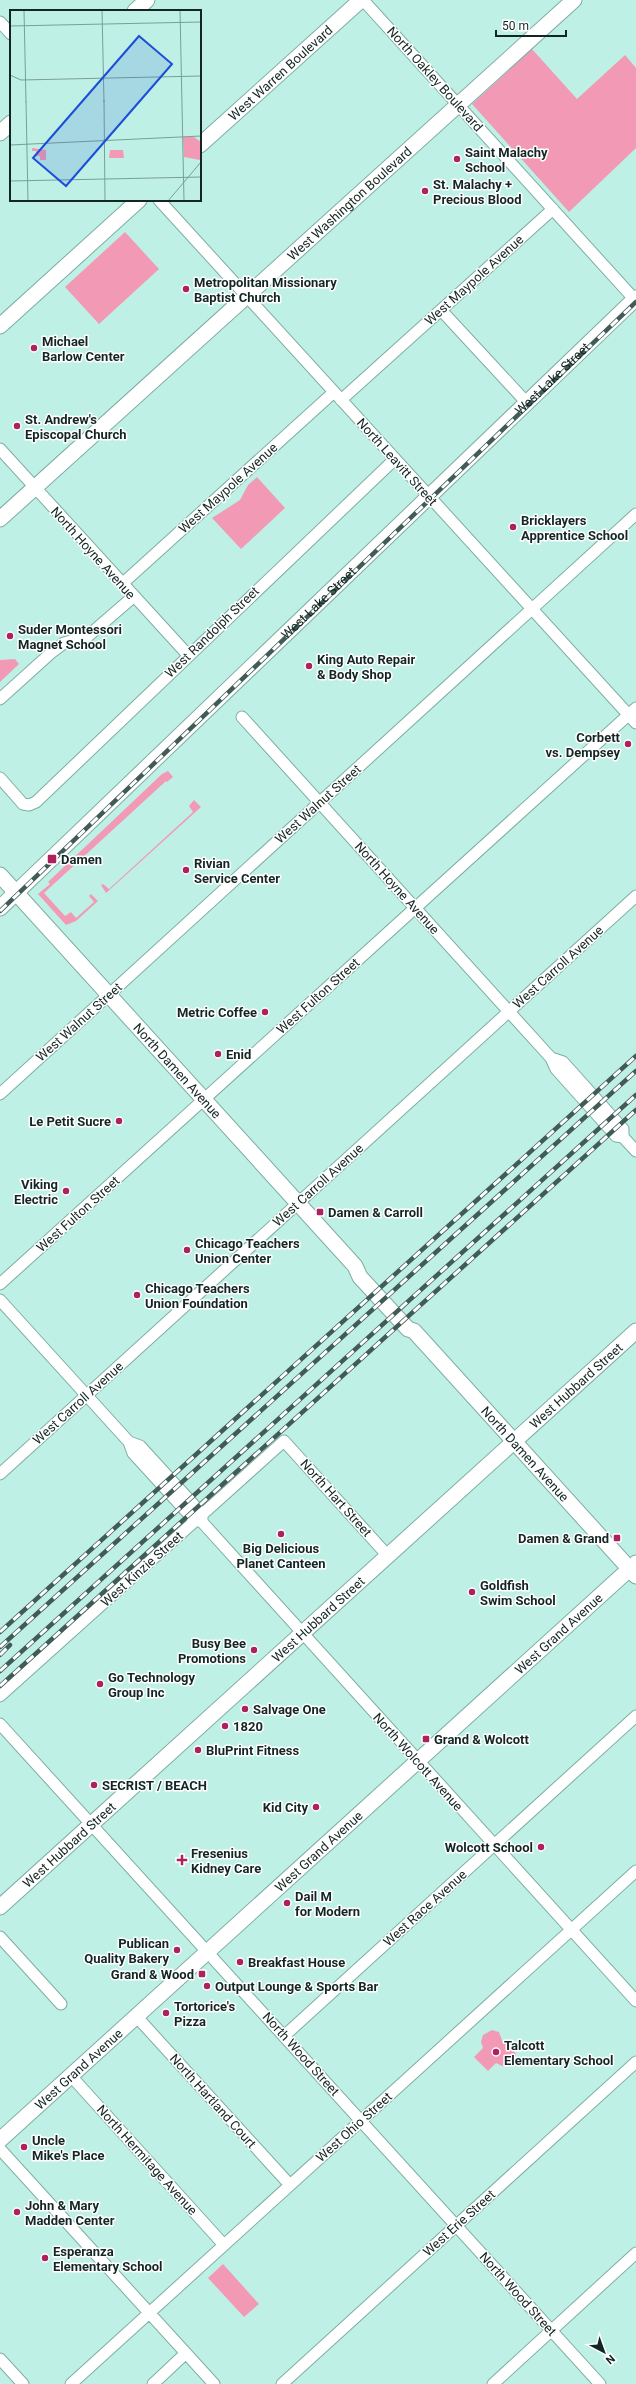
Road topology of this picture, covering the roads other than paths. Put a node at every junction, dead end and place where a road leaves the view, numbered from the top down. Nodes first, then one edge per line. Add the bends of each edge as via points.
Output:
1 (147, 0) edge
2 (362, 0) edge
3 (574, 0) edge
4 (136, 10) edge
5 (0, 22) edge
6 (10, 33) edge
7 (458, 105) junction
8 (10, 124) edge
9 (0, 133) edge
10 (201, 144) edge
11 (138, 201) edge
12 (159, 201) edge
13 (553, 209) junction
14 (246, 296) junction
15 (636, 300) edge
16 (441, 310) junction
17 (0, 326) edge
18 (334, 392) junction
19 (341, 400) junction
20 (527, 403) junction
21 (0, 449) edge
22 (395, 459) junction
23 (34, 488) junction
24 (429, 496) junction
25 (636, 514) edge
26 (0, 519) edge
27 (122, 584) junction
28 (133, 596) junction
29 (532, 609) junction
30 (188, 655) junction
31 (0, 699) edge
32 (632, 711) edge
33 (242, 718) dead end
34 (636, 723) edge
35 (0, 778) edge
36 (320, 803) junction
37 (0, 875) edge
38 (16, 892) junction
39 (636, 896) edge
40 (0, 908) edge
41 (415, 908) junction
42 (109, 995) junction
43 (509, 1012) junction
44 (0, 1094) edge
45 (204, 1100) junction
46 (636, 1151) edge
47 (298, 1203) junction
48 (0, 1284) edge
49 (0, 1300) edge
50 (636, 1331) edge
51 (87, 1395) junction
52 (284, 1441) joint
53 (514, 1442) junction
54 (0, 1474) edge
55 (200, 1519) junction
56 (388, 1556) junction
57 (634, 1569) edge
58 (302, 1634) junction
59 (0, 1696) edge
60 (636, 1716) edge
61 (0, 1724) edge
62 (418, 1762) junction
63 (92, 1824) junction
64 (493, 1845) junction
65 (636, 1870) edge
66 (0, 1908) edge
67 (571, 1930) junction
68 (0, 1937) edge
69 (208, 1952) junction
70 (636, 2001) edge
71 (61, 2004) dead end
72 (136, 2016) junction
73 (284, 2036) junction
74 (636, 2062) edge
75 (70, 2076) junction
76 (361, 2120) junction
77 (0, 2140) edge
78 (0, 2149) edge
79 (290, 2185) junction
80 (456, 2225) junction
81 (224, 2245) junction
82 (636, 2253) edge
83 (149, 2313) junction
84 (552, 2330) junction
85 (186, 2353) junction
86 (0, 2359) edge
87 (23, 2384) edge
88 (71, 2384) edge
89 (153, 2384) edge
90 (214, 2384) edge
91 (282, 2384) edge
92 (493, 2384) edge
93 (600, 2384) edge

1 - 4 main road
2 - 7 street, North Oakley Boulevard
2 - 10 main road, West Warren Boulevard
3 - 7 main road, West Washington Boulevard
5 - 6 street
7 - 13 street, North Oakley Boulevard
7 - 14 main road, West Washington Boulevard
8 - 9 main road
11 - 17 main road
12 - 14 street, North Leavitt Street
13 - 15 street, North Oakley Boulevard
13 - 16 street, West Maypole Avenue
14 - 18 street, North Leavitt Street
14 - 23 main road, West Washington Boulevard
15 - 20 main road, West Lake Street
16 - 19 street, West Maypole Avenue
16 - 20 street
18 - 19 street, North Leavitt Street
18 - 27 street, West Maypole Avenue
19 - 22 street, North Leavitt Street
20 - 24 main road, West Lake Street
21 - 23 street, North Hoyne Avenue
22 - 24 street, North Leavitt Street
22 - 30 street, West Randolph Street
23 - 26 main road, West Washington Boulevard
23 - 27 street, North Hoyne Avenue
24 - 29 street, North Leavitt Street
24 - 38 main road, West Lake Street
25 - 29 street, West Walnut Street
27 - 28 street, North Hoyne Avenue
28 - 30 street, North Hoyne Avenue
28 - 31 street via 88,636 64,644 52,652
29 - 32 street, North Leavitt Street
29 - 36 street, West Walnut Street
30 - 35 street, West Randolph Street via 36,802 23,804
32 - 34 street, North Leavitt Street
32 - 41 street, West Fulton Street
33 - 36 street, North Hoyne Avenue
36 - 41 street, North Hoyne Avenue
36 - 42 street, West Walnut Street
37 - 38 main road, North Damen Avenue
38 - 40 main road, West Lake Street
38 - 42 main road, North Damen Avenue
39 - 43 street, West Carroll Avenue
41 - 43 street, North Hoyne Avenue
41 - 45 street, West Fulton Street
42 - 44 street, West Walnut Street
42 - 45 main road, North Damen Avenue
43 - 46 street, North Hoyne Avenue via 552,1058 563,1062 623,1129 623,1137
43 - 47 street, West Carroll Avenue
45 - 47 main road, North Damen Avenue
45 - 48 street, West Fulton Street
47 - 51 street, West Carroll Avenue
47 - 53 main road, North Damen Avenue via 355,1266 366,1283 408,1329 414,1331
49 - 51 street, North Wolcott Avenue
50 - 53 main road, West Hubbard Street
51 - 54 street, West Carroll Avenue
51 - 55 street, North Wolcott Avenue via 129,1442 133,1453
52 - 55 street, West Kinzie Street
52 - 56 street, North Hart Street
53 - 56 main road, West Hubbard Street
53 - 57 main road, North Damen Avenue
55 - 58 street, North Wolcott Avenue
55 - 59 street, West Kinzie Street
56 - 58 main road, West Hubbard Street
57 - 62 main road, West Grand Avenue
58 - 62 street, North Wolcott Avenue
58 - 63 main road, West Hubbard Street
60 - 64 street, West Race Avenue
61 - 63 street, North Wood Street
62 - 64 street, North Wolcott Avenue
62 - 69 main road, West Grand Avenue
63 - 66 main road, West Hubbard Street
63 - 69 street, North Wood Street
64 - 67 street, North Wolcott Avenue
64 - 73 street, West Race Avenue
65 - 67 street, West Ohio Street
67 - 70 street, North Wolcott Avenue
67 - 76 street, West Ohio Street
68 - 71 street
69 - 72 main road, West Grand Avenue
69 - 73 street, North Wood Street
72 - 75 main road, West Grand Avenue
72 - 79 street, North Hartland Court
73 - 76 street, North Wood Street
74 - 80 street, West Erie Street
75 - 77 main road, West Grand Avenue
75 - 81 street, North Hermitage Avenue
76 - 79 street, West Ohio Street
76 - 80 street, North Wood Street
78 - 83 street
79 - 81 street, West Ohio Street
80 - 84 street, North Wood Street
80 - 91 street, West Erie Street
81 - 83 street, West Ohio Street
82 - 84 street
83 - 85 street
83 - 88 street, West Ohio Street
84 - 92 street
84 - 93 street, North Wood Street
85 - 89 street
85 - 90 street
86 - 87 street

